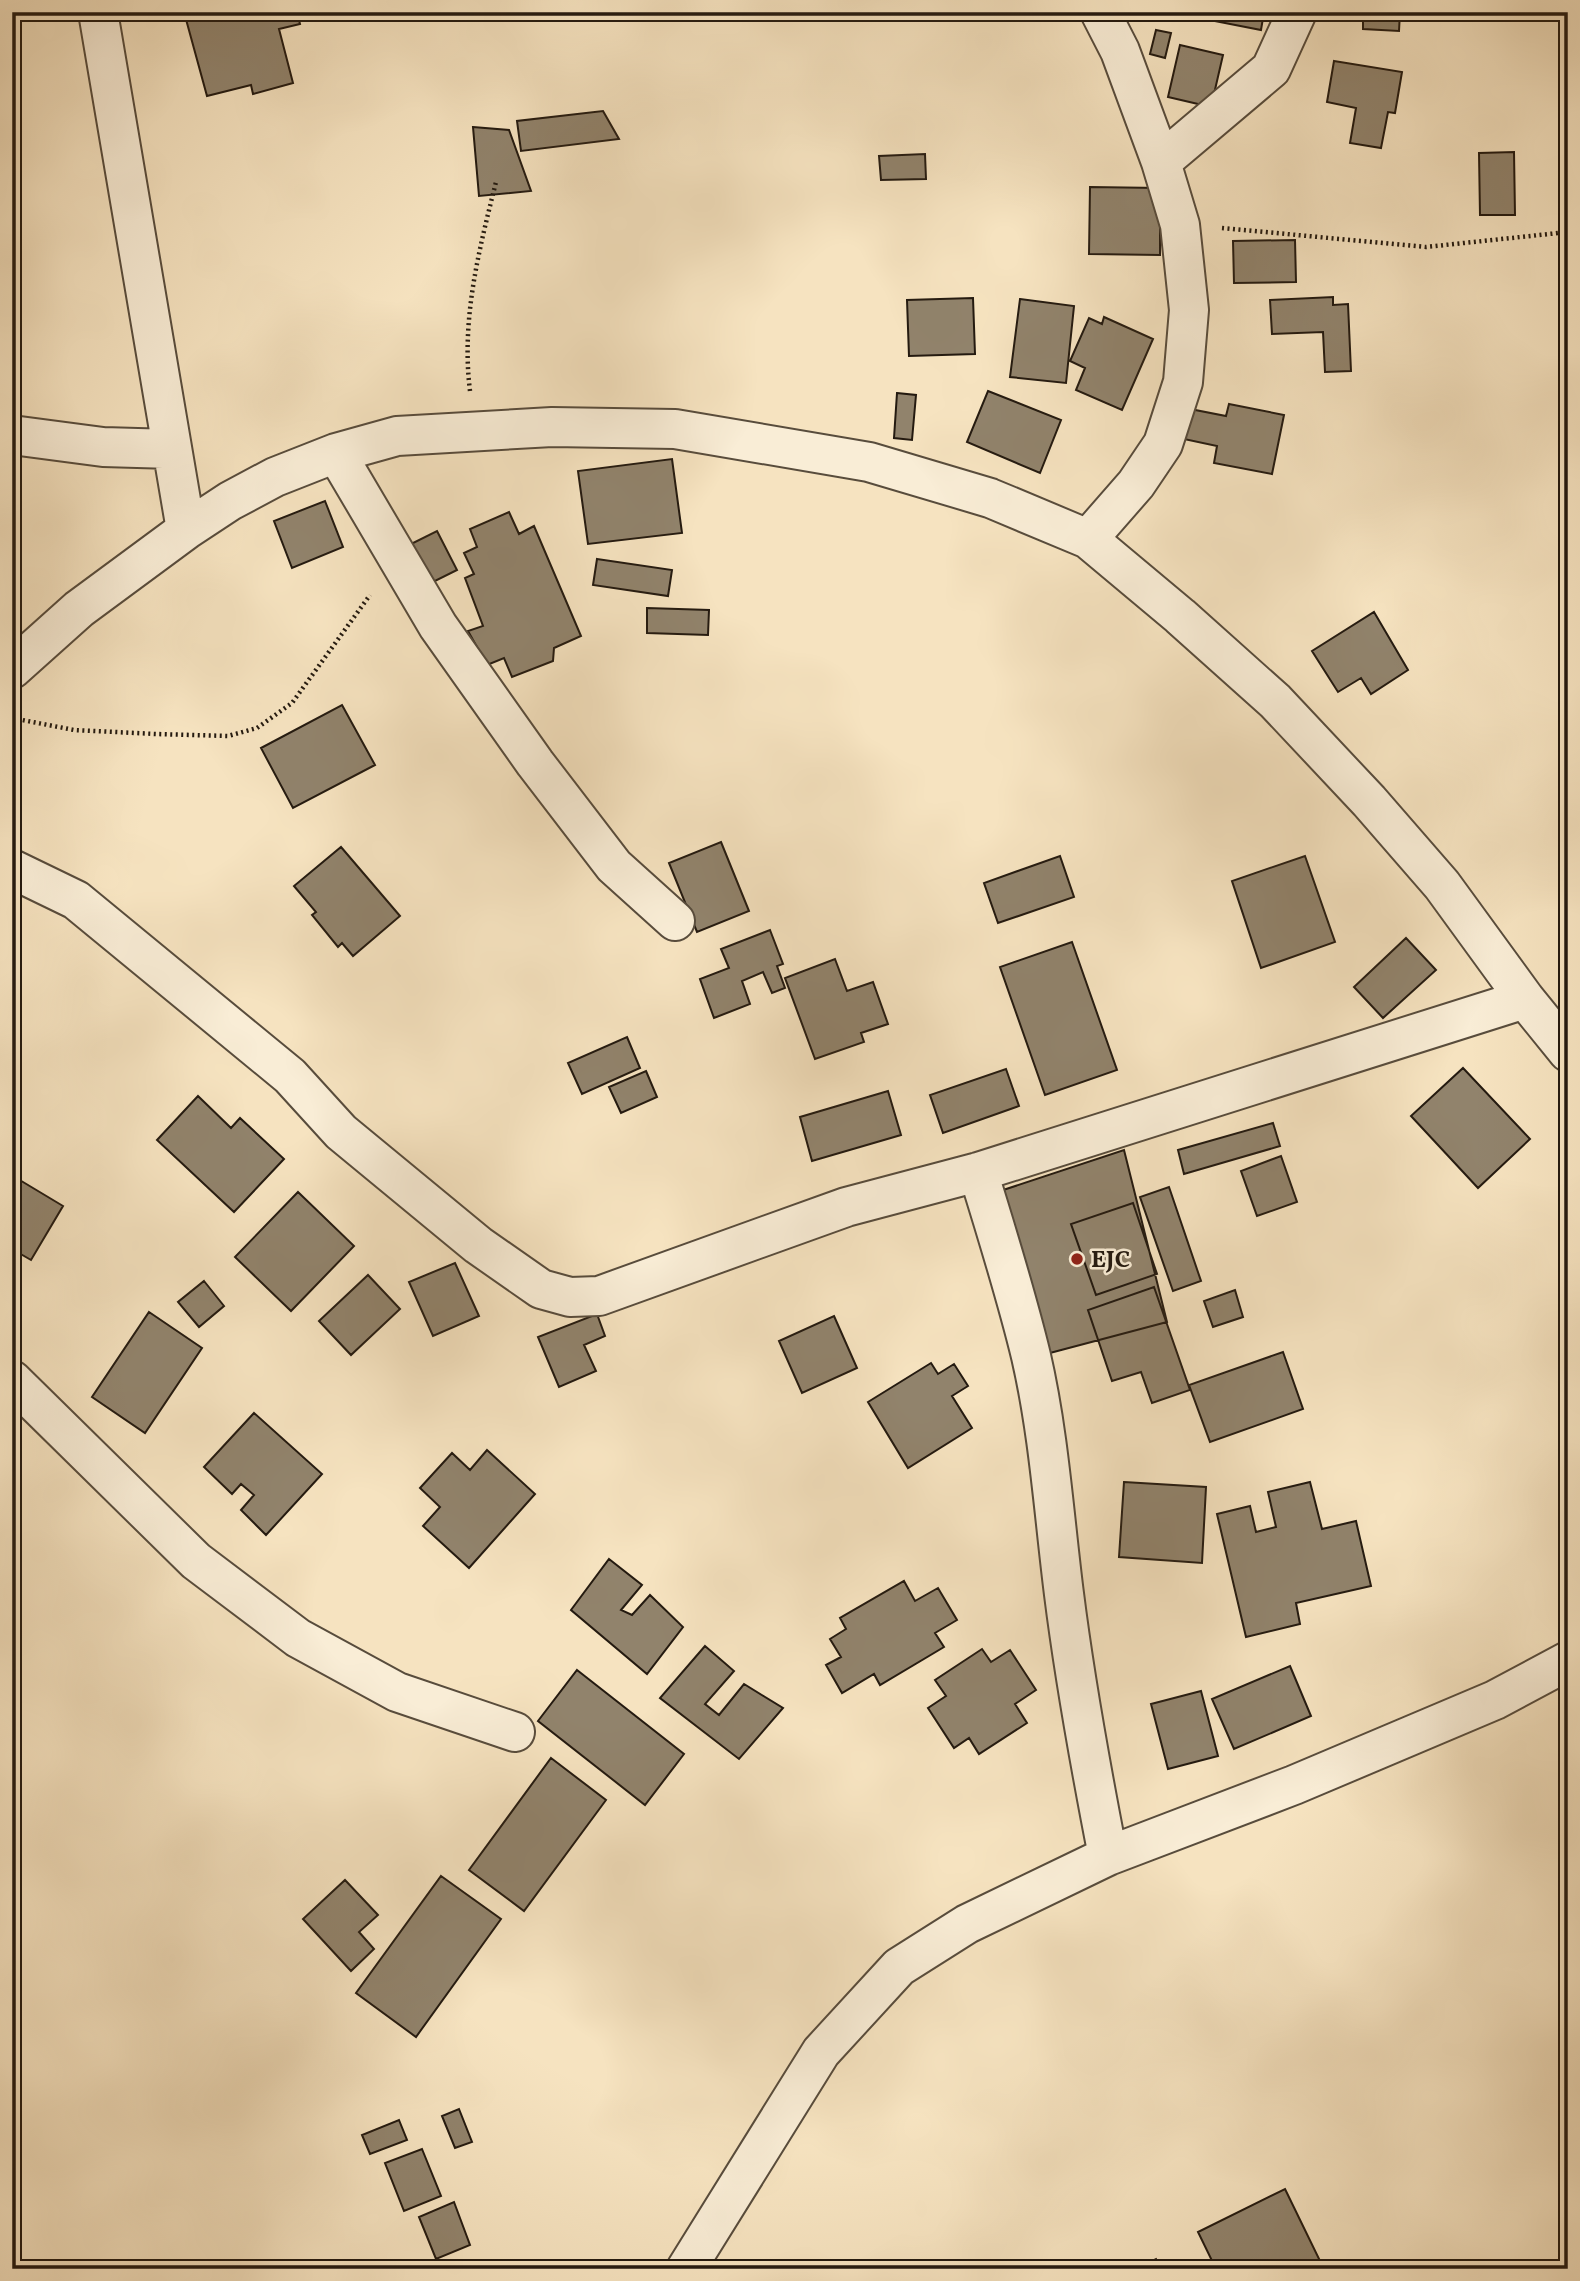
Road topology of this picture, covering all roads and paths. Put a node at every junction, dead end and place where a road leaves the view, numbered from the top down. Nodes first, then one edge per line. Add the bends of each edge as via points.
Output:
1 (99, 12) edge
2 (1100, 12) edge
3 (1297, 12) edge
4 (1161, 162) junction
5 (496, 182) dead end
6 (1180, 225) junction
7 (1568, 232) edge
8 (474, 430) junction
9 (12, 435) edge
10 (172, 449) junction
11 (336, 453) junction
12 (186, 530) junction
13 (1088, 539) junction
14 (397, 557) junction
15 (12, 669) edge
16 (12, 718) edge
17 (12, 869) edge
18 (675, 921) dead end
19 (1525, 999) junction
20 (1568, 1052) edge
21 (978, 1172) junction
22 (12, 1380) edge
23 (1568, 1661) edge
24 (515, 1732) dead end
25 (1108, 1856) junction
26 (686, 2269) edge

1 - 10 street
2 - 4 street via 1120,51
3 - 4 street via 1271,69
4 - 6 street
5 - 8 path via 474,270 469,317 467,372
6 - 7 path via 1426,247
6 - 13 street via 1189,310 1184,382 1163,444 1136,484
8 - 11 street via 397,436
8 - 13 street via 675,429 869,462 990,498
9 - 10 street via 103,447
10 - 12 street
11 - 12 street via 275,477
11 - 14 street
12 - 15 street via 79,609
13 - 19 street via 1275,701 1443,885
14 - 16 path via 292,703 257,728 228,736 156,734 74,730
14 - 18 street via 438,626 534,763 614,866
17 - 21 street via 76,900 290,1076 341,1132 478,1245 541,1289 570,1297 599,1296 846,1207
19 - 20 street
19 - 21 street
21 - 25 street via 1031,1359 1053,1488 1080,1713
22 - 24 street via 195,1561 298,1638 397,1692
23 - 25 street via 1495,1700
25 - 26 street via 967,1924 899,1967 821,2052

